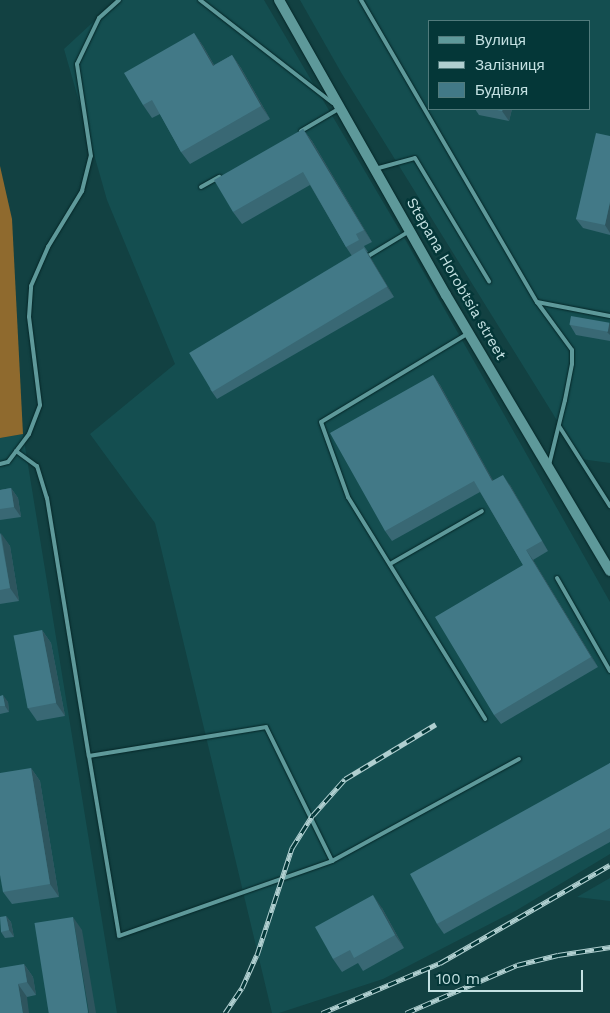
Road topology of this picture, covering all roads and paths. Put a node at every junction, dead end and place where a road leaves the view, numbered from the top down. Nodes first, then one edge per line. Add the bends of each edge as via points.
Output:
1 (119, 0) edge
2 (200, 0) edge
3 (279, 0) edge
4 (361, 0) edge
5 (341, 108) junction
6 (300, 132) edge
7 (375, 169) junction
8 (226, 173) edge
9 (201, 187) dead end
10 (410, 231) junction
11 (362, 260) edge
12 (489, 281) dead end
13 (537, 302) junction
14 (610, 316) edge
15 (469, 333) junction
16 (559, 426) junction
17 (16, 451) junction
18 (0, 464) edge
19 (549, 468) junction
20 (610, 506) edge
21 (482, 511) dead end
22 (390, 564) junction
23 (610, 571) edge
24 (556, 578) dead end
25 (610, 671) edge
26 (485, 719) dead end
27 (89, 756) junction
28 (519, 759) dead end
29 (332, 861) junction

1 - 17 lane via 99,18 77,64 91,156 82,190 48,247 31,286 29,317 40,405 28,434
2 - 5 lane
3 - 5 main road, Stepana Horobtsia street
4 - 13 lane
5 - 6 lane
5 - 7 main road, Stepana Horobtsia street
7 - 10 main road, Stepana Horobtsia street
7 - 12 lane via 415,158
8 - 9 lane
10 - 11 lane
10 - 15 main road, Stepana Horobtsia street
13 - 14 lane
13 - 16 lane via 572,350
15 - 19 main road, Stepana Horobtsia street
15 - 22 lane via 322,422 348,497
16 - 19 lane
16 - 20 lane
17 - 18 lane via 8,462
17 - 27 lane via 37,466 47,498
19 - 23 main road, Stepana Horobtsia street
21 - 22 lane
22 - 26 lane
24 - 25 lane
27 - 29 lane via 266,727
27 - 29 lane via 119,936
28 - 29 lane

